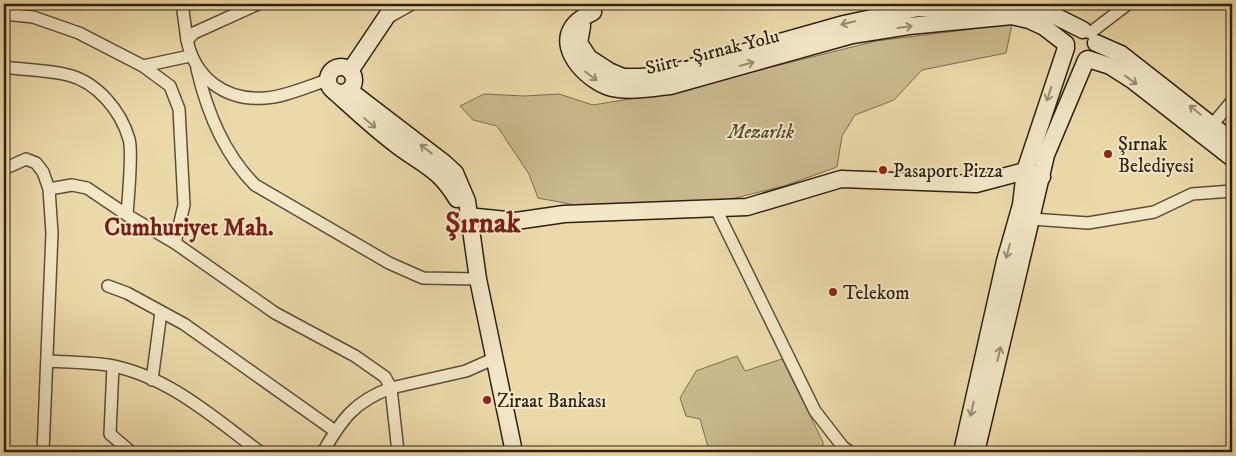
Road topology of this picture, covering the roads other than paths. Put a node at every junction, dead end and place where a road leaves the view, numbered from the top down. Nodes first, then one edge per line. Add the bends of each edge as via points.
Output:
1 (186, 4) edge
2 (258, 4) edge
3 (412, 4) edge
4 (1128, 4) edge
5 (597, 8) edge
6 (1057, 9) edge
7 (391, 11) edge
8 (4, 14) edge
9 (1089, 35) junction
10 (187, 40) junction
11 (1066, 46) junction
12 (190, 56) junction
13 (1087, 59) junction
14 (143, 66) junction
15 (4, 67) edge
16 (198, 70) junction
17 (350, 71) junction
18 (337, 87) junction
19 (1232, 101) edge
20 (1213, 124) junction
21 (1232, 141) edge
22 (1232, 158) edge
23 (4, 169) edge
24 (1025, 171) junction
25 (1042, 177) junction
26 (49, 189) junction
27 (1232, 191) edge
28 (716, 209) junction
29 (127, 215) junction
30 (467, 216) junction
31 (1032, 219) junction
32 (175, 244) junction
33 (478, 279) junction
34 (108, 286) dead end
35 (161, 312) junction
36 (493, 359) junction
37 (47, 361) junction
38 (113, 366) junction
39 (152, 380) junction
40 (391, 388) junction
41 (335, 431) junction
42 (43, 452) edge
43 (131, 452) edge
44 (260, 452) edge
45 (323, 452) edge
46 (398, 452) edge
47 (514, 452) edge
48 (850, 452) edge
49 (962, 452) edge
50 (976, 452) edge

1 - 10 street via 183,11
2 - 10 street via 194,33
3 - 7 street
4 - 9 street
6 -> 5 street, Siirt - Şırnak Yolu via 918,8 844,24 667,74 623,77 589,58 579,43 581,27
5 -> 11 street, Siirt - Şırnak Yolu via 572,28 569,34 572,56 583,70 600,82 621,89 670,86 852,35 908,26 1012,16 1044,27
6 - 9 street, Siirt - Şırnak Yolu
7 - 17 street
8 - 14 street via 33,18 79,33
9 - 11 street via 1073,32
9 - 13 street via 1095,52
20 -> 9 street, Siirt - Şırnak Yolu via 1121,54
10 - 12 street
11 - 13 street via 1074,59
11 -> 24 street
12 - 14 street
12 - 16 street
13 -> 22 street via 1110,66
13 - 25 street via 1046,155
14 - 32 street via 170,86 179,109 184,206
15 - 29 street via 68,75 87,81 100,92 119,116 130,140
16 - 18 street via 228,94 243,98 266,98
16 - 33 street via 203,93 222,139 239,168 256,184 389,263 423,278
17 - 18 street via 354,83
17 - 18 street via 344,67 330,73
18 - 30 street via 398,146 446,180
19 - 20 street
20 - 21 street, Siirt - Şırnak Yolu
23 - 26 street via 26,159 36,162
24 - 25 street
24 - 28 street via 976,184 841,179 747,207
24 -> 49 street via 1021,205
25 - 31 street
26 - 29 street via 72,185 87,188
26 - 37 street via 52,233
27 - 31 street via 1192,194 1154,212 1088,223
28 - 30 street via 564,214 516,221
28 - 48 street via 815,411
29 - 32 street
30 - 33 street
50 -> 31 street
32 - 40 street via 275,314 355,356 385,376
33 - 36 street
34 - 35 street
35 - 39 street
35 - 41 street via 184,324
36 - 40 street via 466,371
36 - 47 street
37 - 38 street
37 - 42 street
38 - 39 street
38 - 43 street via 110,434
39 - 44 street via 190,399
40 - 41 street via 364,399
40 - 46 street
41 - 45 street

